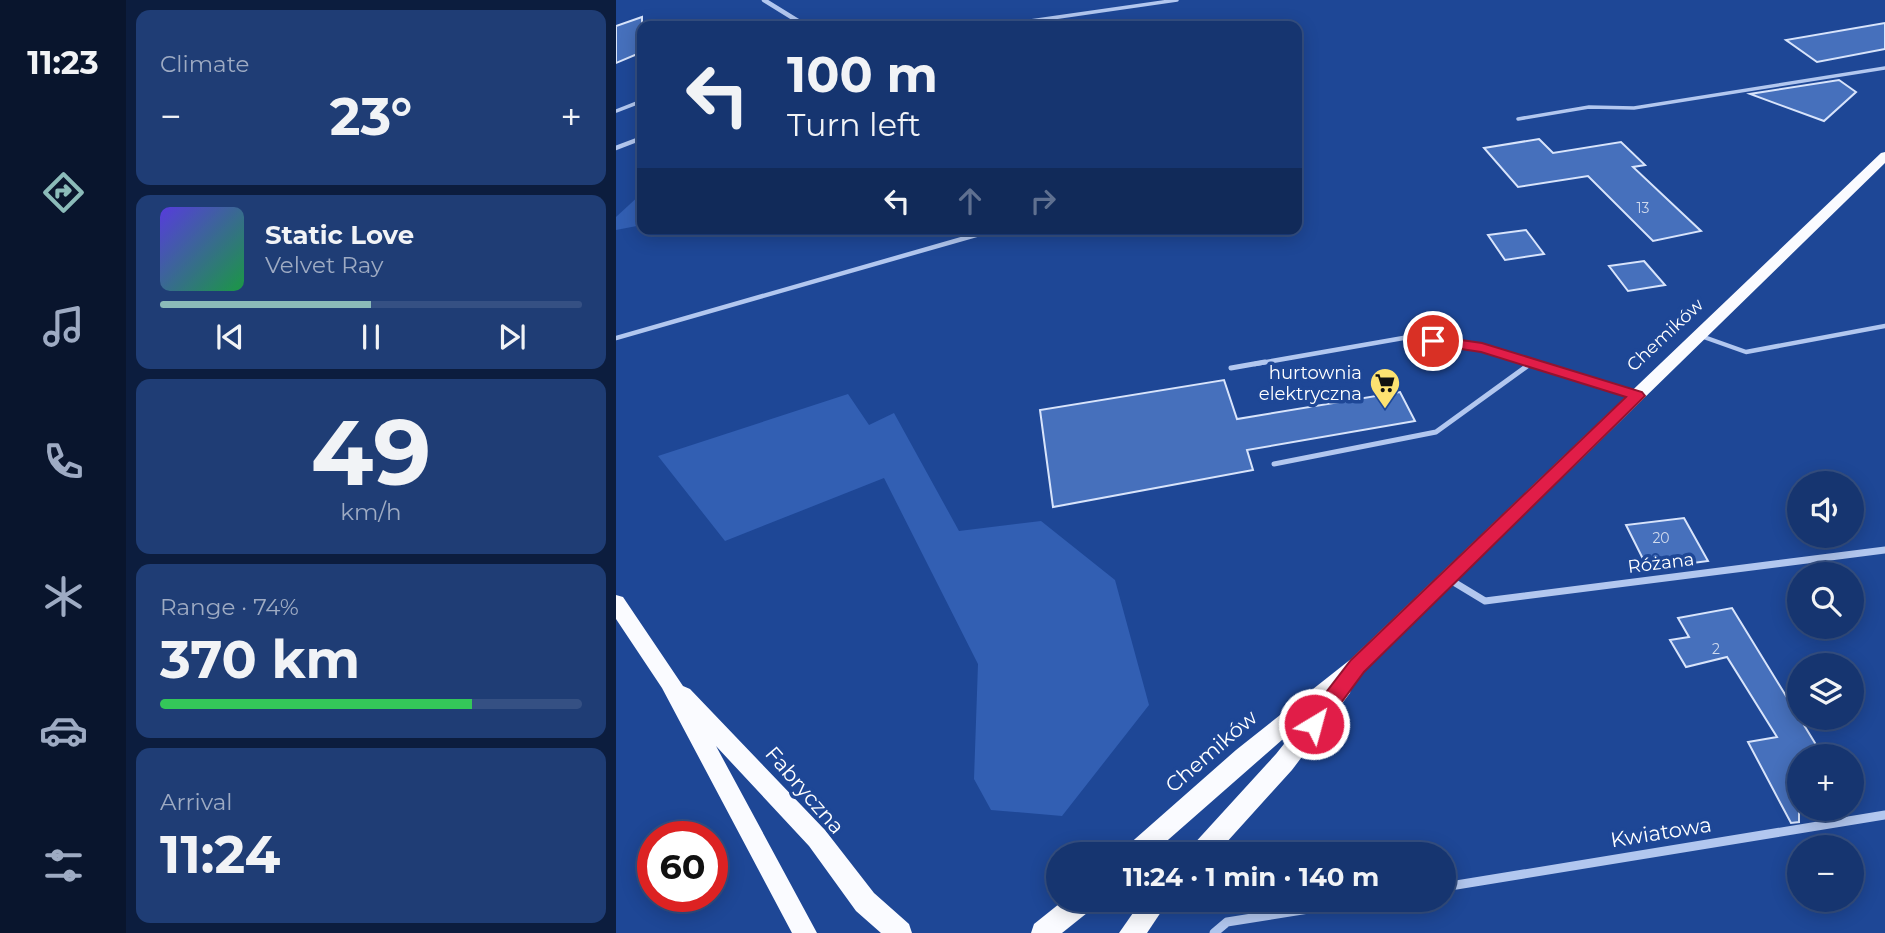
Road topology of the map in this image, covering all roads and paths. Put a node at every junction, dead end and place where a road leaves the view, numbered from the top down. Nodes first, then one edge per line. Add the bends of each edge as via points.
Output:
1 (764, 0) edge
2 (1177, 0) edge
3 (798, 21) edge
4 (1031, 21) edge
5 (1885, 68) edge
6 (637, 103) edge
7 (616, 111) edge
8 (1518, 119) dead end
9 (637, 140) edge
10 (616, 148) edge
11 (1885, 156) edge
12 (976, 235) edge
13 (1885, 326) edge
14 (1701, 335) junction
15 (616, 338) edge
16 (1530, 364) junction
17 (1231, 369) dead end
18 (1637, 396) junction
19 (1274, 464) dead end
20 (1885, 550) edge
21 (1447, 578) junction
22 (616, 603) edge
23 (1358, 666) junction
24 (669, 681) junction
25 (1885, 816) edge
26 (1148, 842) edge
27 (1211, 842) edge
28 (1456, 885) edge
29 (1069, 912) edge
30 (1148, 912) edge
31 (1290, 912) edge
32 (805, 933) edge
33 (900, 933) edge
34 (1044, 933) edge
35 (1131, 933) edge
36 (1214, 933) edge

1 - 3 street
2 - 4 lane
5 - 8 lane via 1634,108 1589,107
6 - 7 lane
9 - 10 street
11 - 14 main road, Chemików
12 - 15 lane
13 - 14 lane via 1746,352
14 - 18 main road, Chemików
16 - 17 lane via 1482,348 1409,337
16 - 18 lane
16 - 19 lane via 1436,432
18 - 21 main road, Chemików
20 - 21 street, Różana via 1485,601
21 - 23 main road, Chemików
22 - 24 main road, Fabryczna
23 - 26 main road, Chemików via 1211,783
23 - 27 main road, Chemików via 1284,762
24 - 32 main road, Fabryczna
24 - 33 main road, Fabryczna via 817,838 865,902
25 - 28 street, Kwiatowa
29 - 34 main road
30 - 35 main road
31 - 36 street via 1227,922

